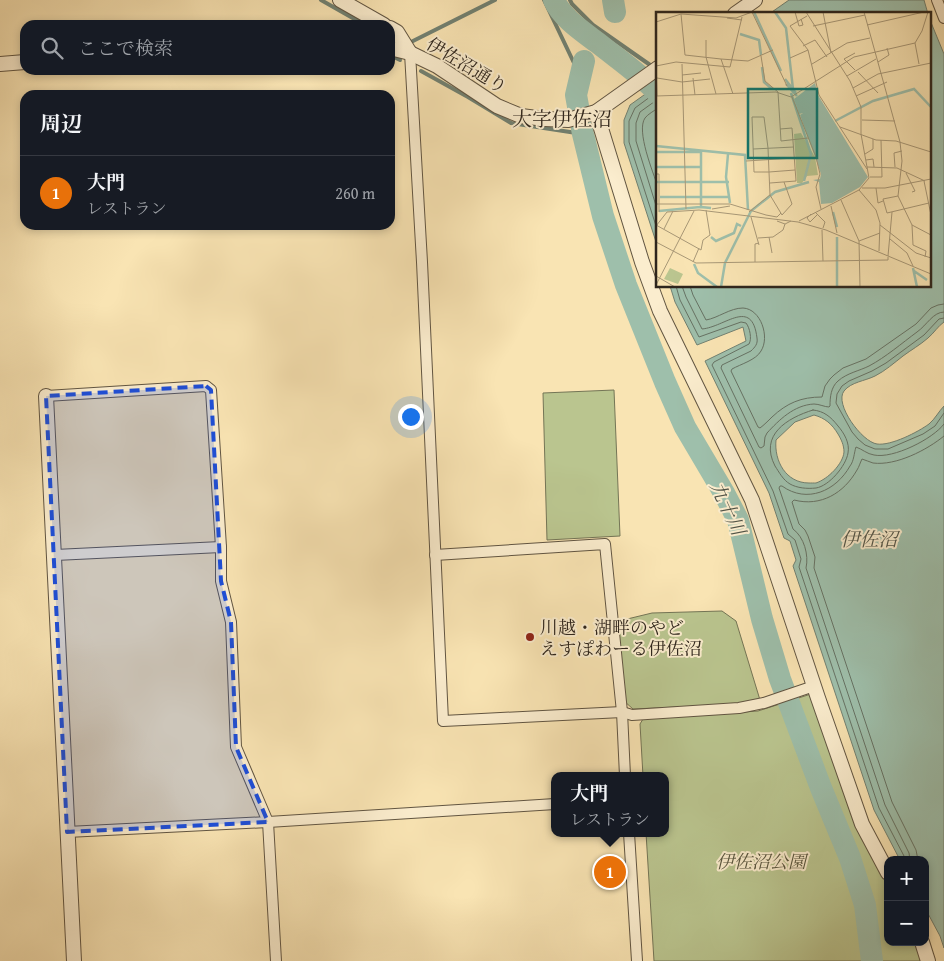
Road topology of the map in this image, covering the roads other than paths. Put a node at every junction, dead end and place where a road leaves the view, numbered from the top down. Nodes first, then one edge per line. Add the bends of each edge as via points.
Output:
1 (340, 0) edge
2 (755, 0) edge
3 (937, 0) edge
4 (738, 12) edge
5 (944, 18) edge
6 (375, 20) edge
7 (395, 31) edge
8 (395, 49) edge
9 (410, 53) junction
10 (20, 62) edge
11 (0, 64) edge
12 (656, 69) edge
13 (592, 113) junction
14 (46, 396) joint
15 (221, 547) junction
16 (55, 555) junction
17 (435, 555) junction
18 (814, 686) junction
19 (622, 712) junction
20 (625, 772) edge
21 (551, 804) edge
22 (268, 822) junction
23 (67, 832) junction
24 (629, 837) edge
25 (884, 865) edge
26 (923, 946) edge
27 (74, 961) edge
28 (276, 961) edge
29 (637, 961) edge
30 (928, 961) edge

1 - 6 street
2 - 4 street
3 - 5 street
7 - 9 street
8 - 9 street, 伊佐沼通り
9 - 13 street, 伊佐沼通り via 437,66 497,106 521,116 568,120
9 - 17 street
10 - 11 street
12 - 13 street, 伊佐沼通り
13 - 18 street via 660,311 752,500
14 - 15 street via 206,386 211,390
14 - 16 street
15 - 16 street
15 - 22 street via 221,582 231,622 236,747
16 - 23 street
17 - 19 street via 605,544
17 - 19 street via 443,721
18 - 19 street via 739,708 632,715
18 - 25 street via 862,824
19 - 20 street
21 - 22 street
22 - 23 street
22 - 28 street
23 - 27 street
24 - 29 street
26 - 30 street

